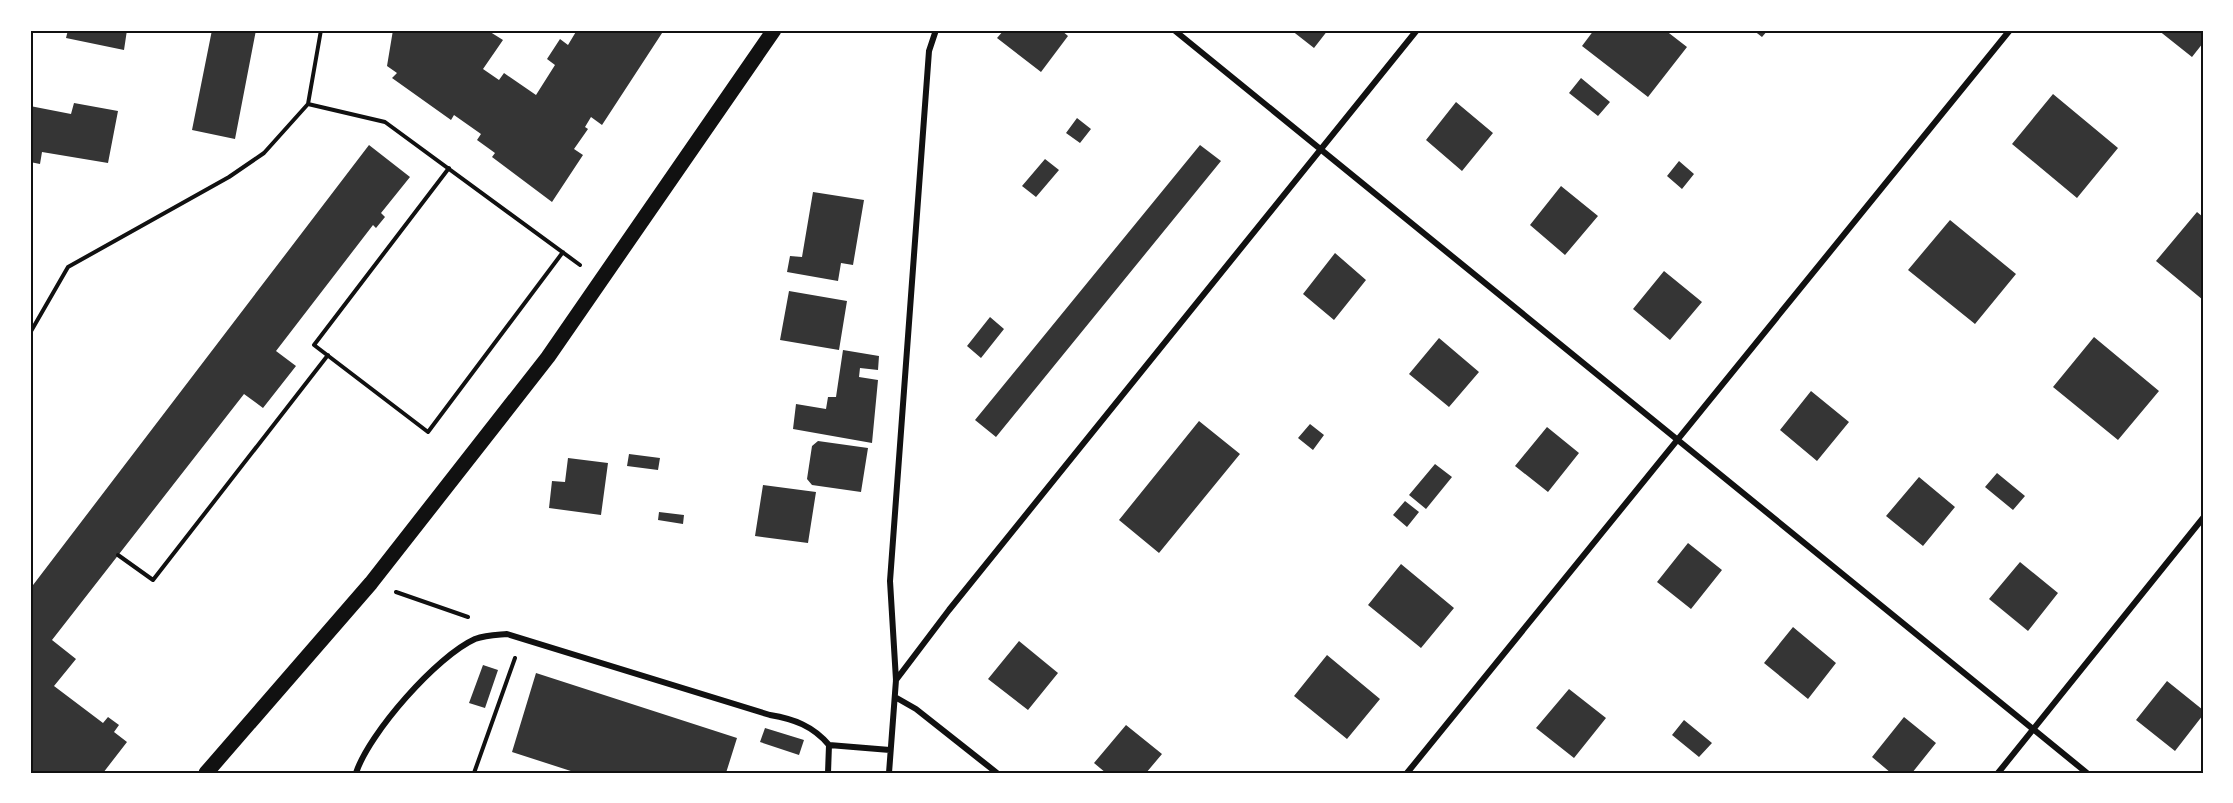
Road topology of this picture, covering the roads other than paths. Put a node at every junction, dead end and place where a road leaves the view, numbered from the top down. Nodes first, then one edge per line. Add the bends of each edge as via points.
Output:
1 (774, 30) edge
2 (936, 30) edge
3 (1174, 30) edge
4 (1417, 30) edge
5 (2010, 30) edge
6 (1321, 148) junction
7 (1677, 439) junction
8 (2203, 518) edge
9 (896, 680) junction
10 (896, 697) junction
11 (2033, 729) junction
12 (830, 745) junction
13 (890, 750) junction
14 (206, 773) edge
15 (356, 773) edge
16 (828, 773) edge
17 (889, 773) edge
18 (997, 773) edge
19 (1407, 773) edge
20 (1998, 773) edge
21 (2087, 773) edge

1 - 14 main road via 548,357 371,583
2 - 9 street via 929,51 890,581
3 - 6 street
4 - 6 street
5 - 7 street
6 - 7 street
6 - 9 street
7 - 11 street
7 - 19 street
8 - 11 street
9 - 10 street
10 - 13 street
10 - 18 street
11 - 20 street
11 - 21 street
12 - 13 street
12 - 15 street via 820,733 795,720 522,638 489,635 451,654 375,734
12 - 16 street
13 - 17 street

